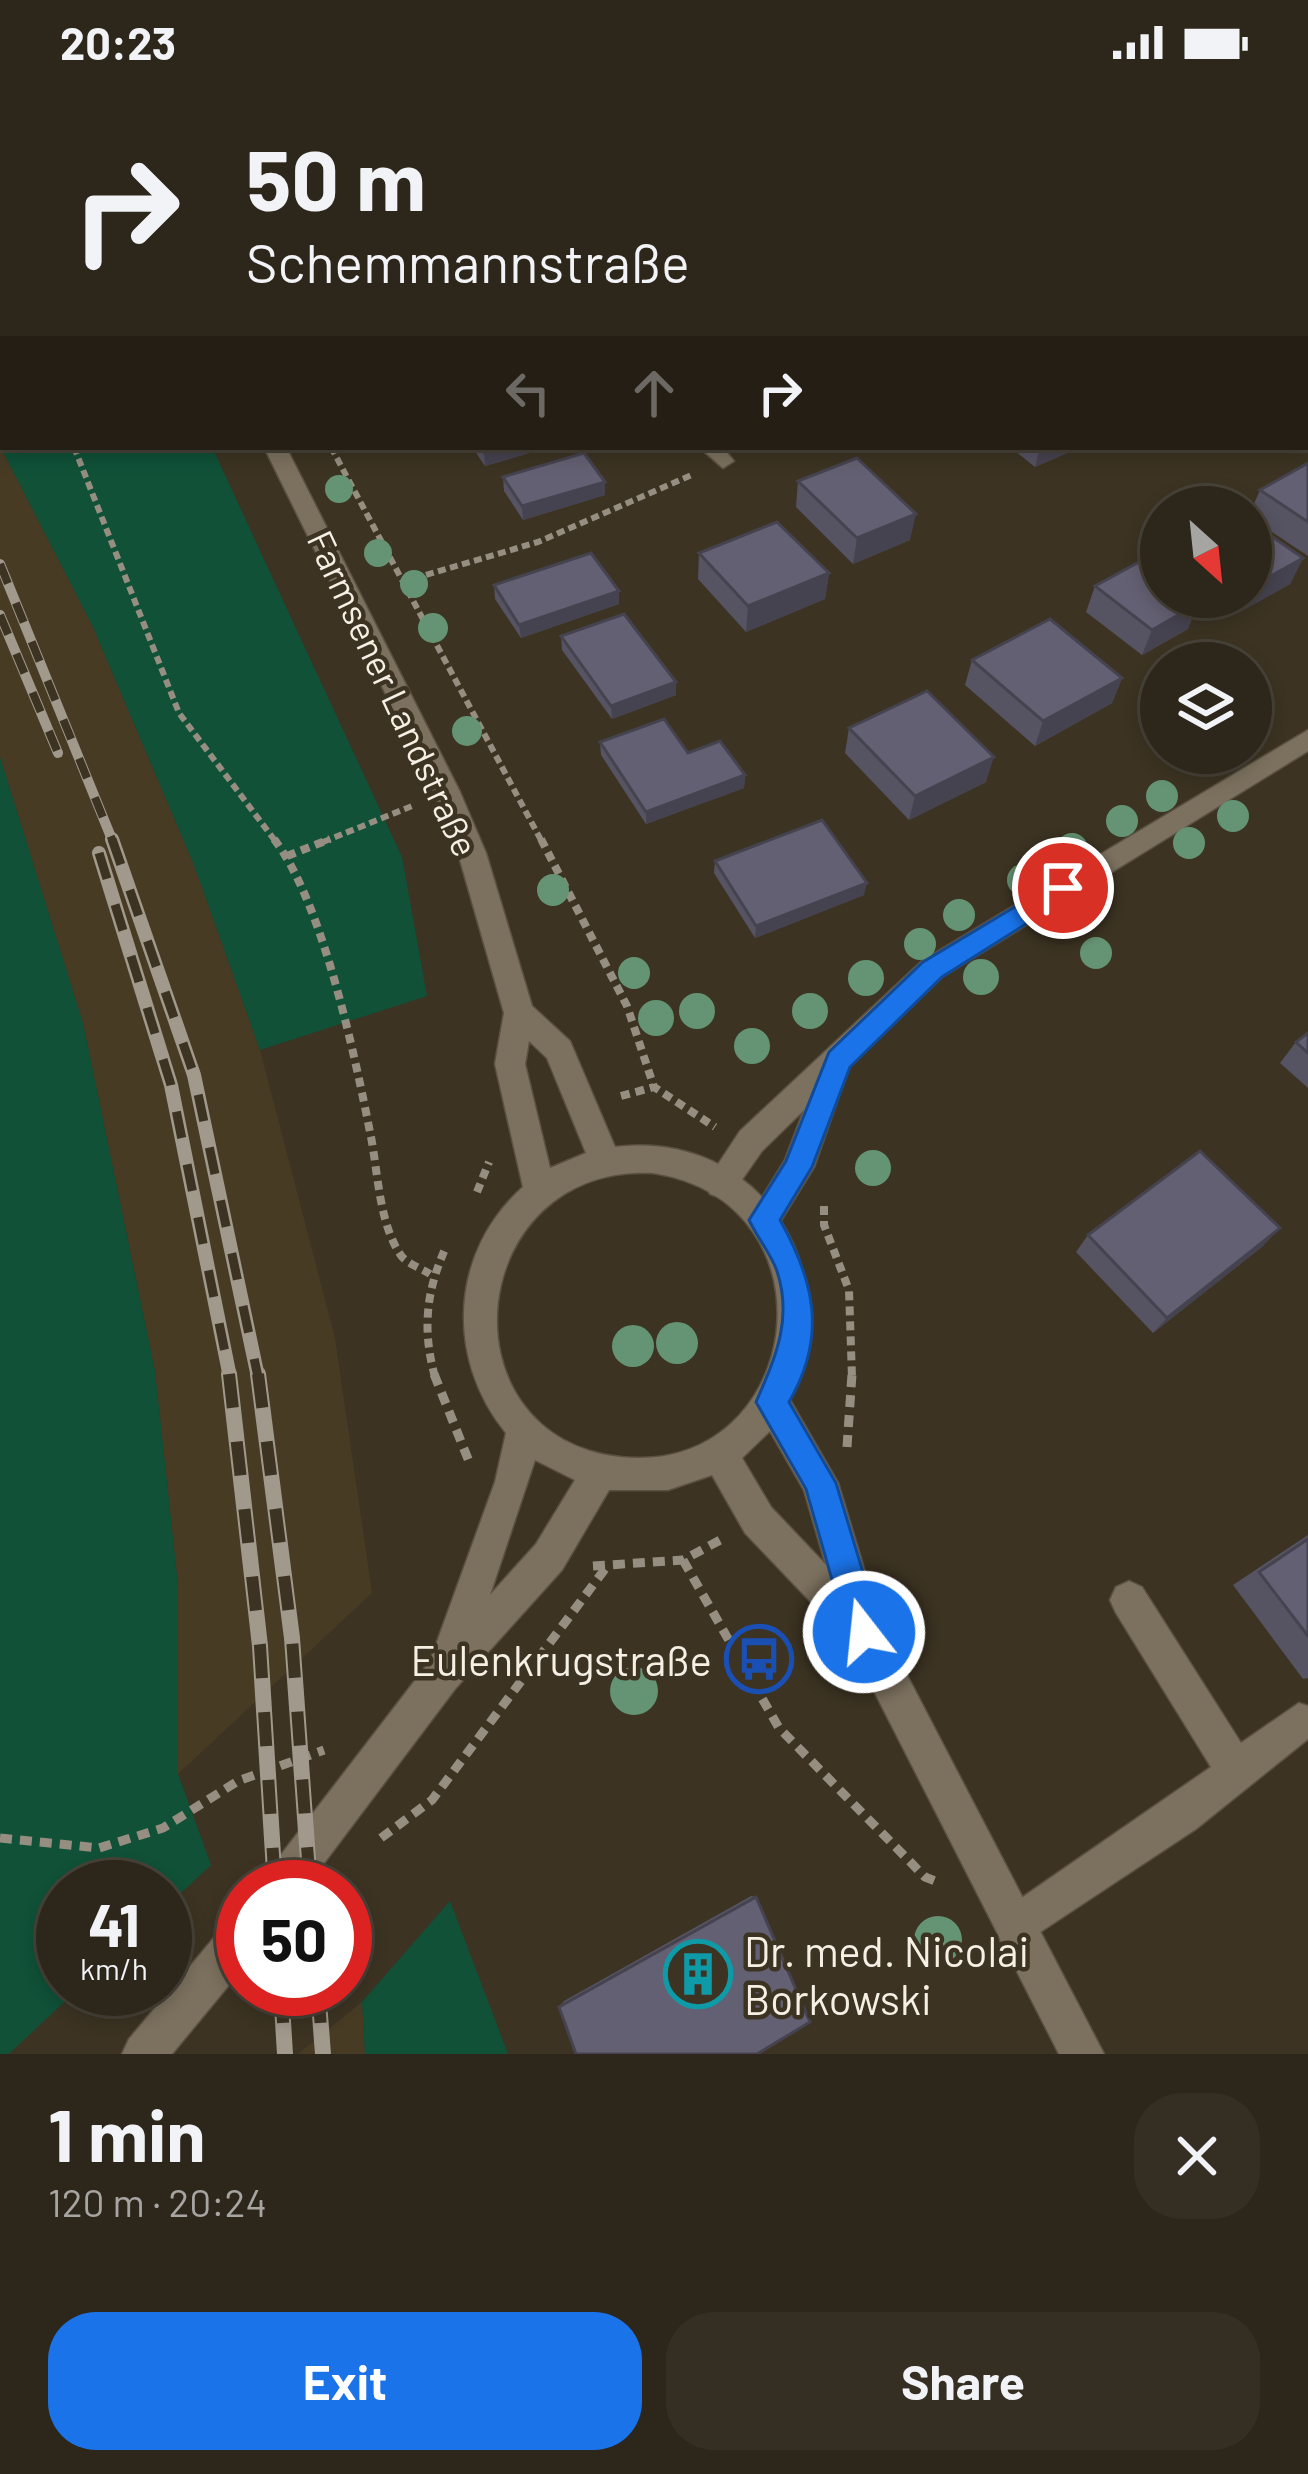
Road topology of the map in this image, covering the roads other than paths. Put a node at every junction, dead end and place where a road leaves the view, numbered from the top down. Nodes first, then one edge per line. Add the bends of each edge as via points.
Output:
1 (276, 450) edge
2 (1308, 740) edge
3 (519, 1013) junction
4 (838, 1060) junction
5 (607, 1166) junction
6 (722, 1184) junction
7 (540, 1194) junction
8 (764, 1220) junction
9 (772, 1402) junction
10 (524, 1429) junction
11 (718, 1450) junction
12 (602, 1469) junction
13 (1129, 1600) dead end
14 (864, 1632) junction
15 (442, 1676) junction
16 (1299, 1722) dead end
17 (1236, 1772) junction
18 (302, 1860) edge
19 (1012, 1919) junction
20 (216, 1968) edge
21 (144, 2054) edge
22 (1082, 2054) edge

1 - 3 main road, Farmsener Landstraße via 447,792
2 - 4 main road via 932,969
3 - 5 main road, Farmsener Landstraße via 559,1050
3 - 7 main road, Farmsener Landstraße via 510,1064
4 - 6 main road via 751,1141
4 - 8 main road via 798,1167
5 - 6 main road via 677,1167
5 - 7 main road via 574,1173
6 - 8 main road
7 - 10 main road via 496,1242 475,1305 484,1371
8 - 9 main road via 791,1268 800,1322
9 - 11 main road via 750,1430
9 - 14 main road via 820,1483
10 - 12 main road via 566,1459
10 - 15 main road via 513,1482
11 - 12 main road via 662,1469
11 - 14 main road via 758,1520
12 - 15 main road via 549,1558
13 - 17 main road
14 - 19 main road
15 - 18 main road
16 - 17 main road
17 - 19 main road via 1182,1815
19 - 22 main road
20 - 21 main road

